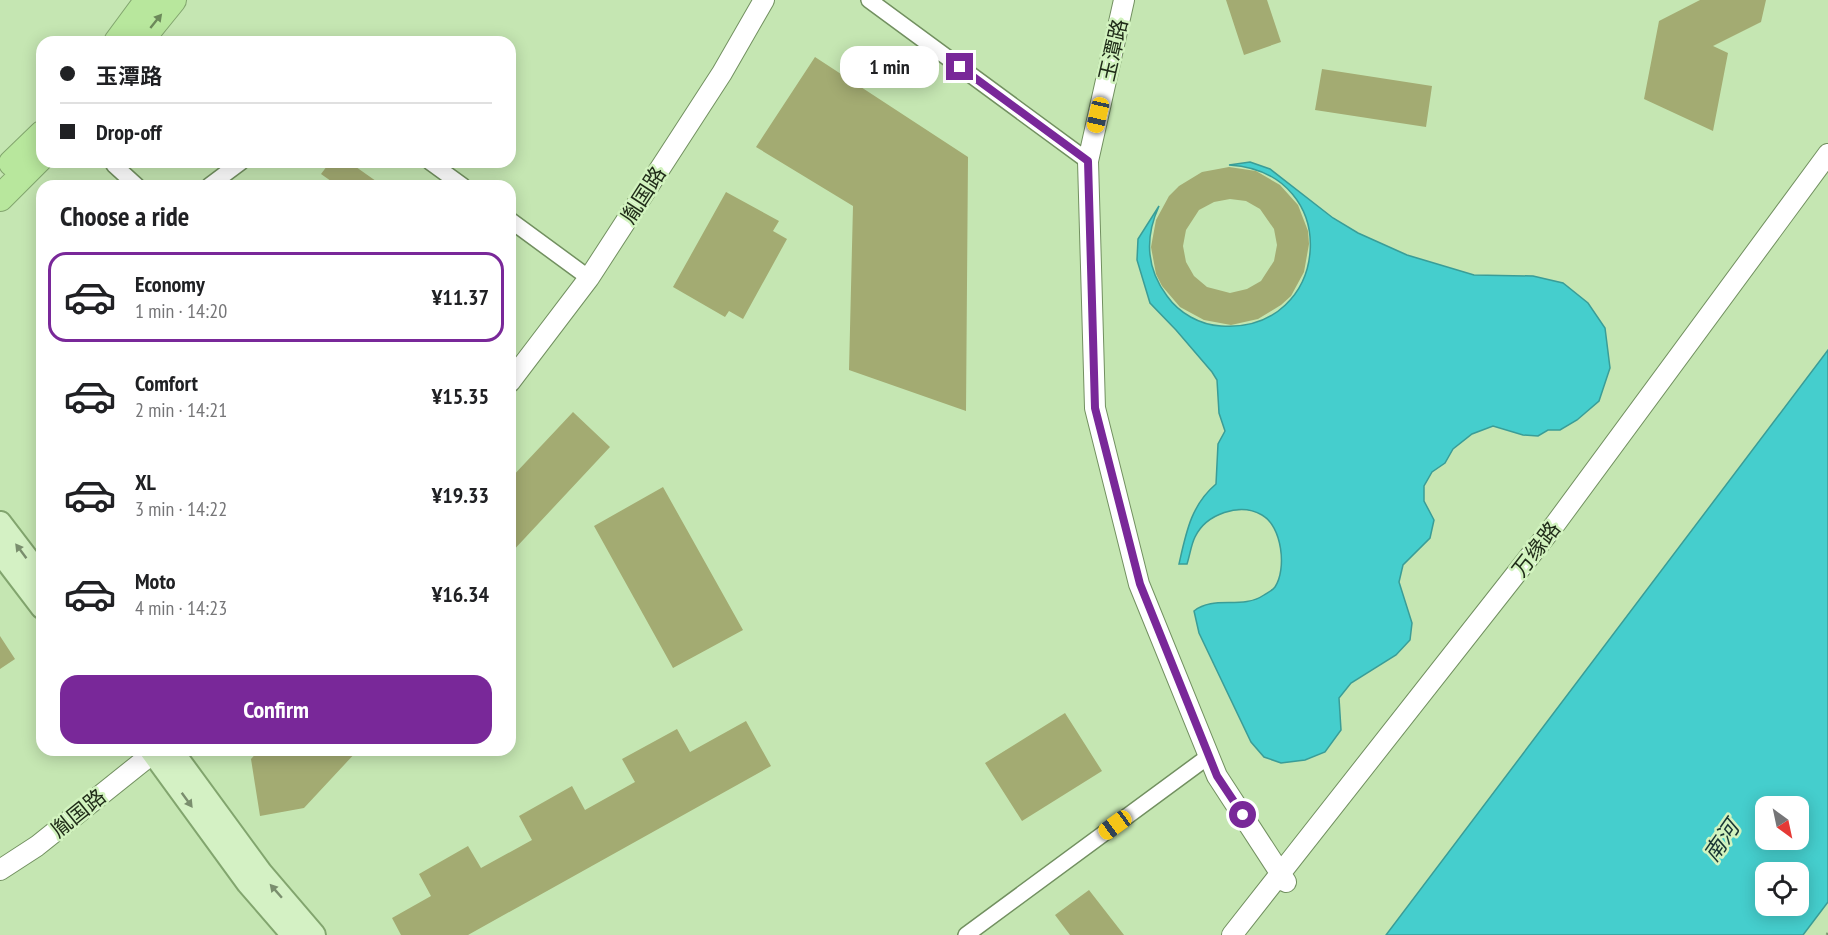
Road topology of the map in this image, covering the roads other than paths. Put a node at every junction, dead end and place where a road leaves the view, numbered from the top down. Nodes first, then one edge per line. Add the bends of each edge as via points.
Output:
1 (148, 0) edge
2 (173, 0) edge
3 (764, 0) edge
4 (869, 0) edge
5 (1124, 0) edge
6 (121, 36) edge
7 (144, 36) edge
8 (36, 140) edge
9 (1828, 154) edge
10 (1088, 161) junction
11 (36, 162) edge
12 (117, 168) edge
13 (233, 168) edge
14 (438, 168) edge
15 (0, 175) edge
16 (1828, 176) edge
17 (130, 180) edge
18 (217, 180) edge
19 (455, 180) edge
20 (0, 198) edge
21 (516, 224) edge
22 (589, 278) junction
23 (516, 374) edge
24 (0, 523) edge
25 (0, 552) edge
26 (36, 571) edge
27 (36, 599) edge
28 (152, 756) edge
29 (161, 756) edge
30 (162, 756) edge
31 (1209, 756) junction
32 (0, 870) edge
33 (1284, 879) junction
34 (293, 935) edge
35 (314, 935) edge
36 (966, 935) edge
37 (1232, 935) edge
38 (1249, 935) edge

1 - 6 highway
7 -> 2 highway
3 - 22 main road, 胤国路 via 722,73
4 - 10 street
5 - 10 main road, 玉潭路
8 - 15 highway
9 - 33 main road, 万缘路 via 1556,523
10 - 31 main road, 玉潭路 via 1095,408 1140,584
11 - 20 highway
12 - 17 street
13 - 18 street
14 - 19 street
16 - 33 main road, 万缘路 via 1566,531
21 - 22 street
22 - 23 main road, 胤国路
26 -> 24 main road
25 - 27 main road
28 - 32 main road, 胤国路 via 37,846
29 -> 34 main road via 248,883
35 -> 30 main road
31 - 33 main road, 玉潭路 via 1217,776
31 - 36 street
33 - 37 main road, 万缘路
33 - 38 main road, 万缘路

